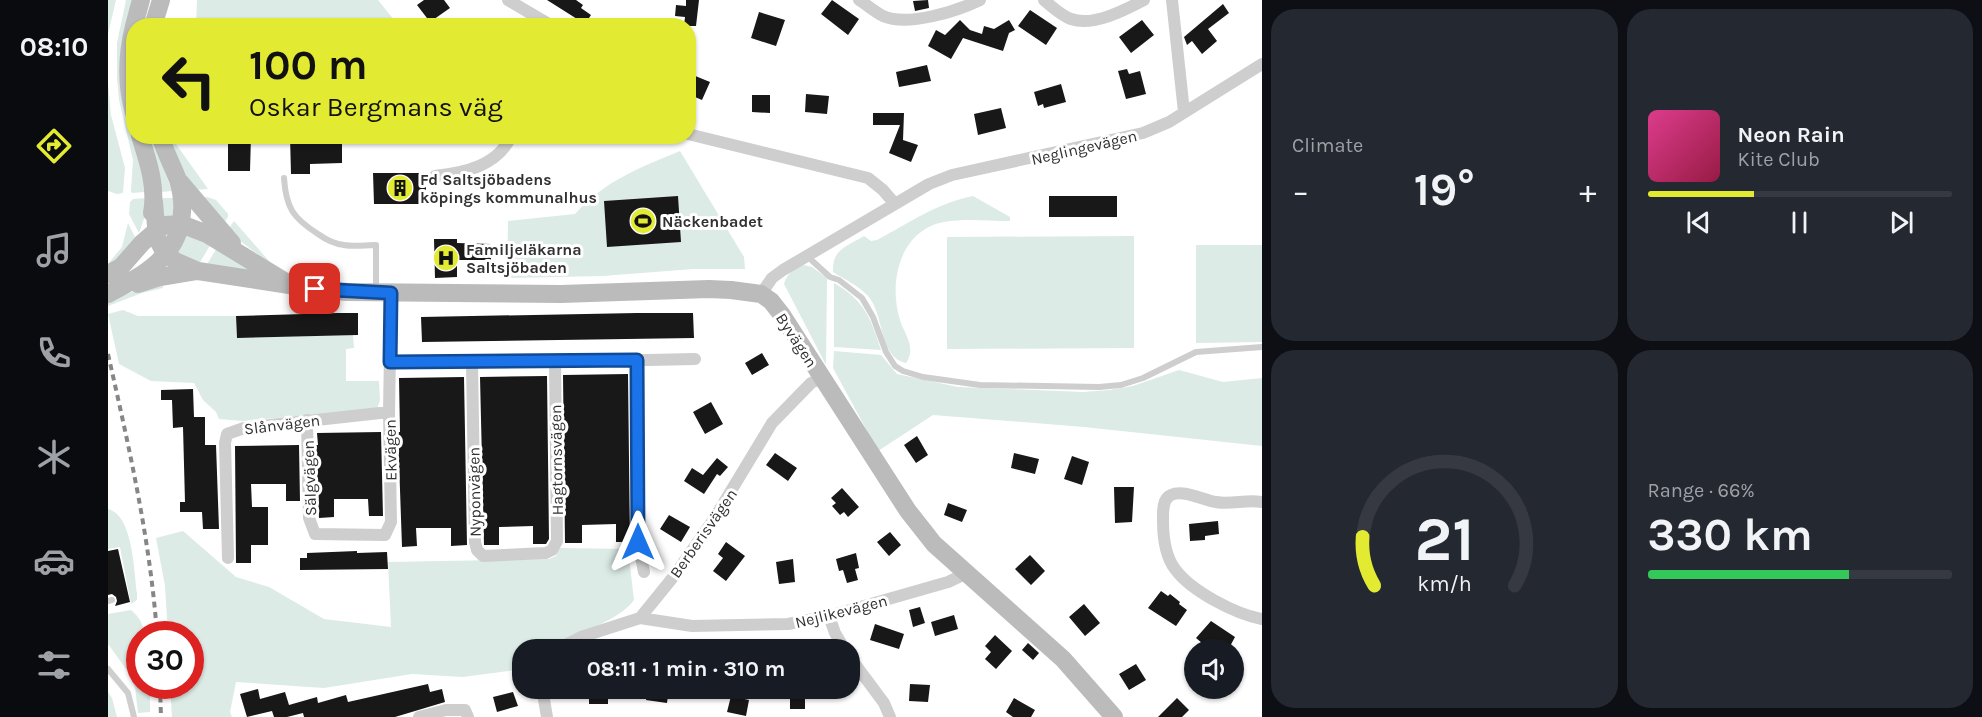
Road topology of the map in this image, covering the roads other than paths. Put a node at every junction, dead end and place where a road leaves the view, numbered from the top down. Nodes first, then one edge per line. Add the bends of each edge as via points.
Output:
1 (141, 0) edge
2 (161, 0) edge
3 (508, 0) edge
4 (859, 0) edge
5 (980, 0) edge
6 (1044, 0) edge
7 (1144, 0) edge
8 (1172, 0) edge
9 (136, 18) edge
10 (155, 18) edge
11 (538, 18) edge
12 (1262, 64) edge
13 (1184, 112) junction
14 (696, 136) edge
15 (142, 144) edge
16 (163, 144) edge
17 (506, 144) edge
18 (435, 176) dead end
19 (284, 178) dead end
20 (178, 181) junction
21 (154, 202) junction
22 (894, 203) junction
23 (181, 224) junction
24 (157, 230) junction
25 (142, 243) junction
26 (166, 254) junction
27 (244, 255) junction
28 (807, 256) junction
29 (198, 271) junction
30 (108, 274) edge
31 (289, 284) junction
32 (384, 293) junction
33 (761, 294) junction
34 (108, 295) edge
35 (1262, 347) edge
36 (695, 359) dead end
37 (637, 360) junction
38 (390, 362) junction
39 (472, 362) junction
40 (555, 362) junction
41 (821, 378) junction
42 (389, 412) junction
43 (307, 420) junction
44 (1262, 502) edge
45 (315, 534) joint
46 (546, 553) joint
47 (228, 558) dead end
48 (644, 572) dead end
49 (967, 573) junction
50 (830, 616) junction
51 (640, 618) junction
52 (1262, 619) edge
53 (577, 639) edge
54 (839, 639) edge
55 (108, 669) edge
56 (860, 671) edge
57 (544, 699) edge
58 (134, 717) edge
59 (419, 717) edge
60 (468, 717) edge
61 (547, 717) edge
62 (890, 717) edge
63 (1114, 717) edge

1 - 9 main road
2 - 10 main road
3 - 11 street
4 - 5 street via 884,16 919,19
6 - 7 street via 1079,21 1095,20
8 - 13 street
12 - 13 street, Neglingevägen
13 - 22 street, Neglingevägen via 1129,137 952,175
14 - 22 street via 868,178
15 - 21 main road
16 - 20 main road
17 - 18 street via 502,152 481,166
19 - 32 lane via 289,208 308,228 343,245 376,244
20 - 23 main road
20 - 27 main road
21 - 24 main road
21 - 25 main road
22 - 28 street, Neglingevägen
23 - 24 main road
23 - 26 main road
23 - 27 main road
24 - 25 main road
24 - 26 main road
25 - 30 main road via 121,267
26 - 29 main road
26 - 34 main road via 142,275
27 - 31 main road
28 - 33 street, Neglingevägen via 772,278
28 - 35 lane via 862,298 895,366 923,377 980,385 1099,387 1143,378 1196,352
29 - 31 main road
29 - 34 main road via 160,277
31 - 32 main road
32 - 33 main road via 561,294 709,289
32 - 38 street, Ekvägen
33 - 41 main road, Byvägen via 782,315
36 - 37 street
37 - 40 street
37 - 48 street via 638,542
38 - 39 street
38 - 42 street, Ekvägen
39 - 40 street
39 - 46 street, Nyponvägen via 477,550 483,556
40 - 46 street, Hagtornsvägen via 557,541
41 - 49 main road, Byvägen via 908,511 934,544
41 - 51 street, Berberisvägen via 772,423 714,519
42 - 43 street, Slånvägen
42 - 45 street, Ekvägen via 388,531 380,536
43 - 45 street, Sälgvägen via 309,518
43 - 47 street, Slånvägen via 227,434
44 - 52 street via 1218,503 1181,494 1169,496 1164,504 1164,536 1176,571 1233,610
49 - 50 street, Nejlikevägen
49 - 63 main road, Byvägen via 1063,659
50 - 51 street, Nejlikevägen via 788,624 731,626 692,626
50 - 54 street
51 - 53 street
55 - 58 lane via 128,693
56 - 62 street
57 - 61 street
59 - 60 street via 465,710

